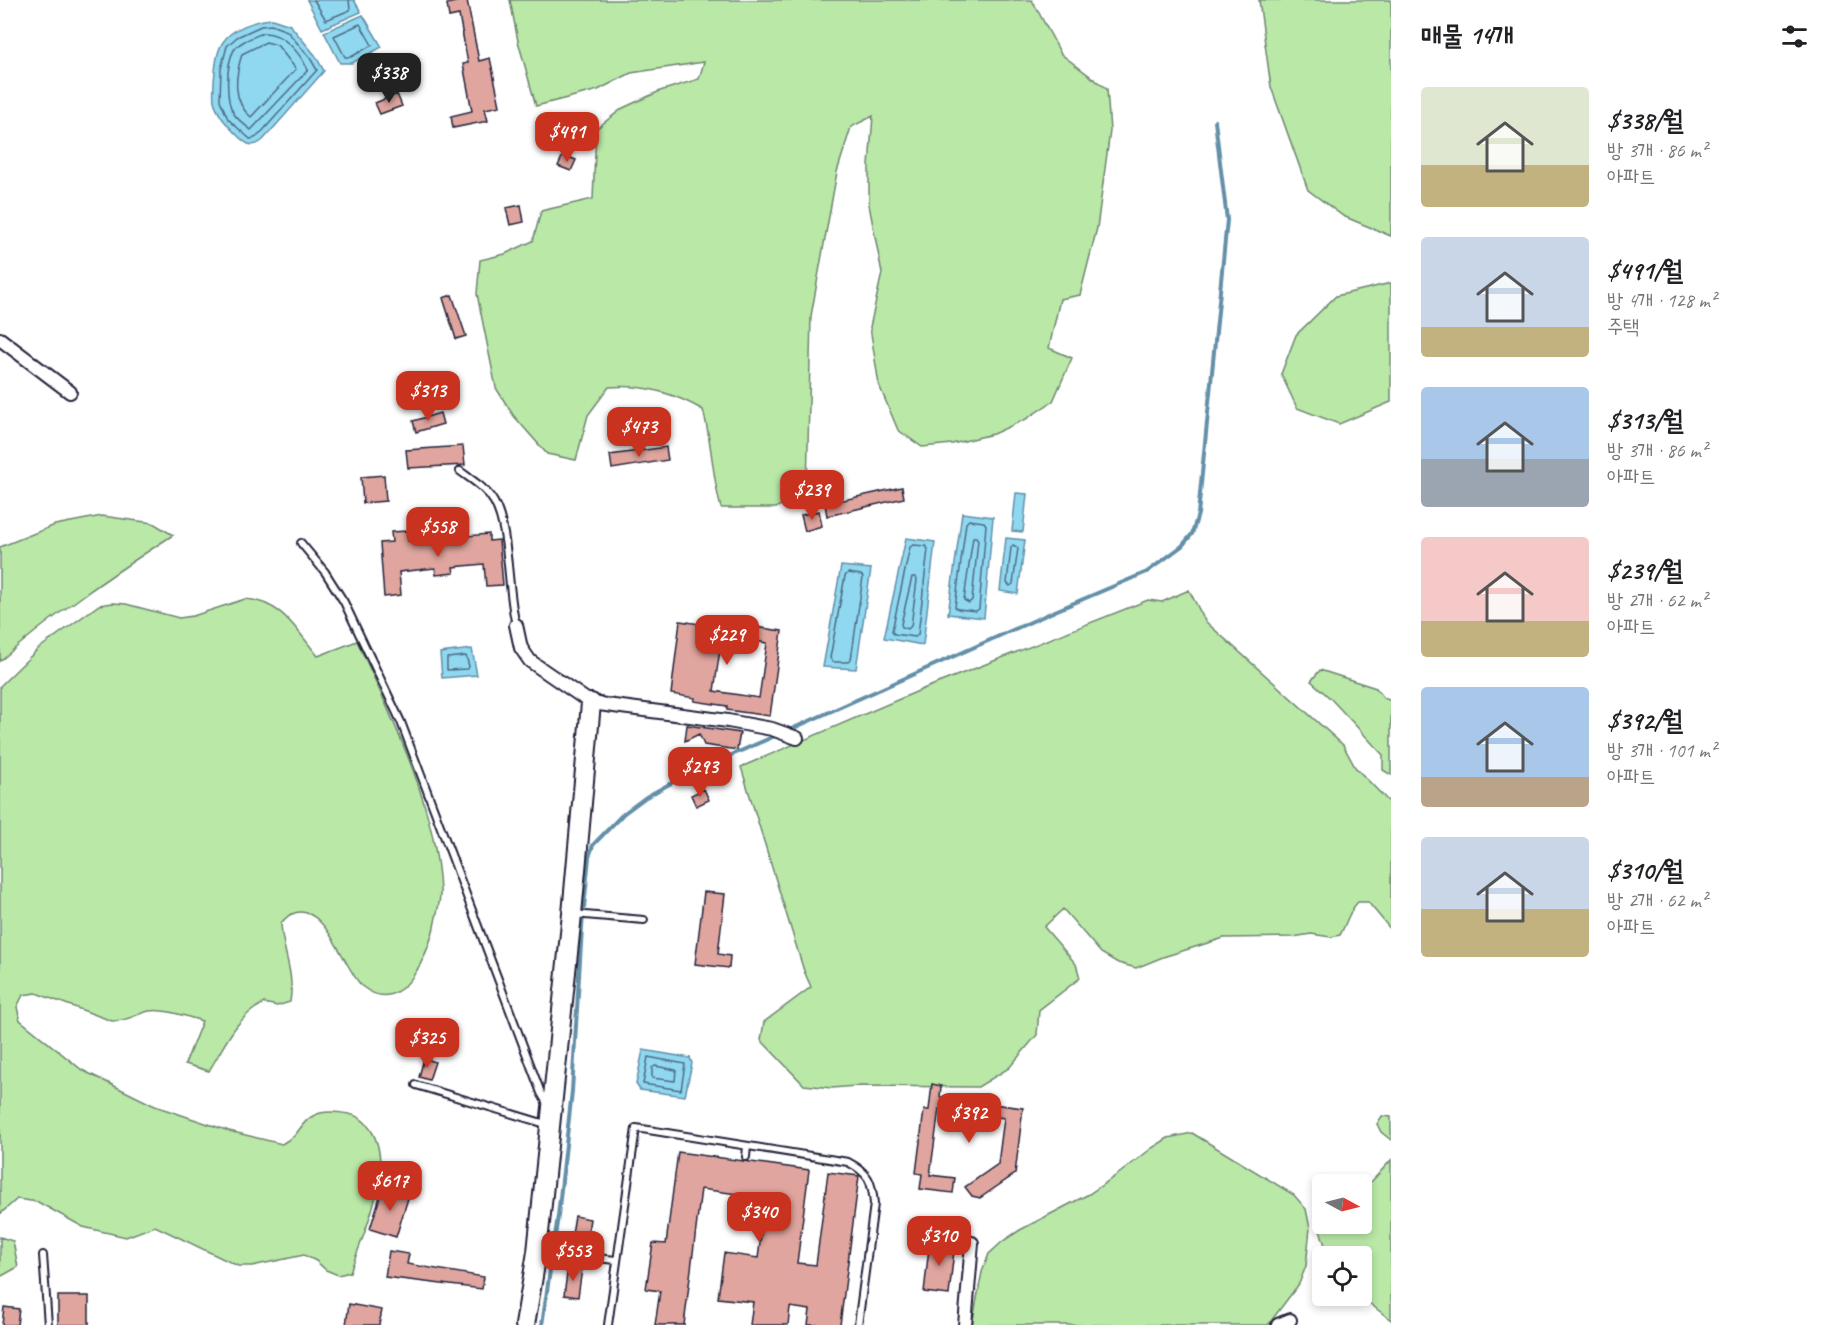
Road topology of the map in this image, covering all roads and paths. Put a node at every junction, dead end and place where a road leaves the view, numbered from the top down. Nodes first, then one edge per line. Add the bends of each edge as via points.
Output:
1 (0, 339) edge
2 (70, 392) dead end
3 (460, 471) dead end
4 (301, 543) dead end
5 (516, 625) joint
6 (591, 703) junction
7 (797, 738) dead end
8 (580, 914) junction
9 (644, 920) dead end
10 (416, 1085) dead end
11 (550, 1118) junction
12 (747, 1146) junction
13 (746, 1157) dead end
14 (972, 1243) dead end
15 (542, 1252) junction
16 (43, 1255) dead end
17 (616, 1260) junction
18 (48, 1325) edge
19 (525, 1325) edge
20 (608, 1325) edge
21 (858, 1325) edge
22 (965, 1325) edge

1 - 2 street
3 - 5 lane via 488,494 502,522 510,604
4 - 11 lane via 344,602 401,722
5 - 6 street via 521,648 530,661
6 - 7 street via 728,721
6 - 8 street
8 - 9 lane
8 - 11 street
10 - 11 lane
11 - 15 street
12 - 13 lane
12 - 17 lane via 636,1128
12 - 21 lane via 848,1162 863,1170 872,1188 874,1204
14 - 22 street
15 - 17 lane
15 - 19 street
16 - 18 lane
17 - 20 lane

